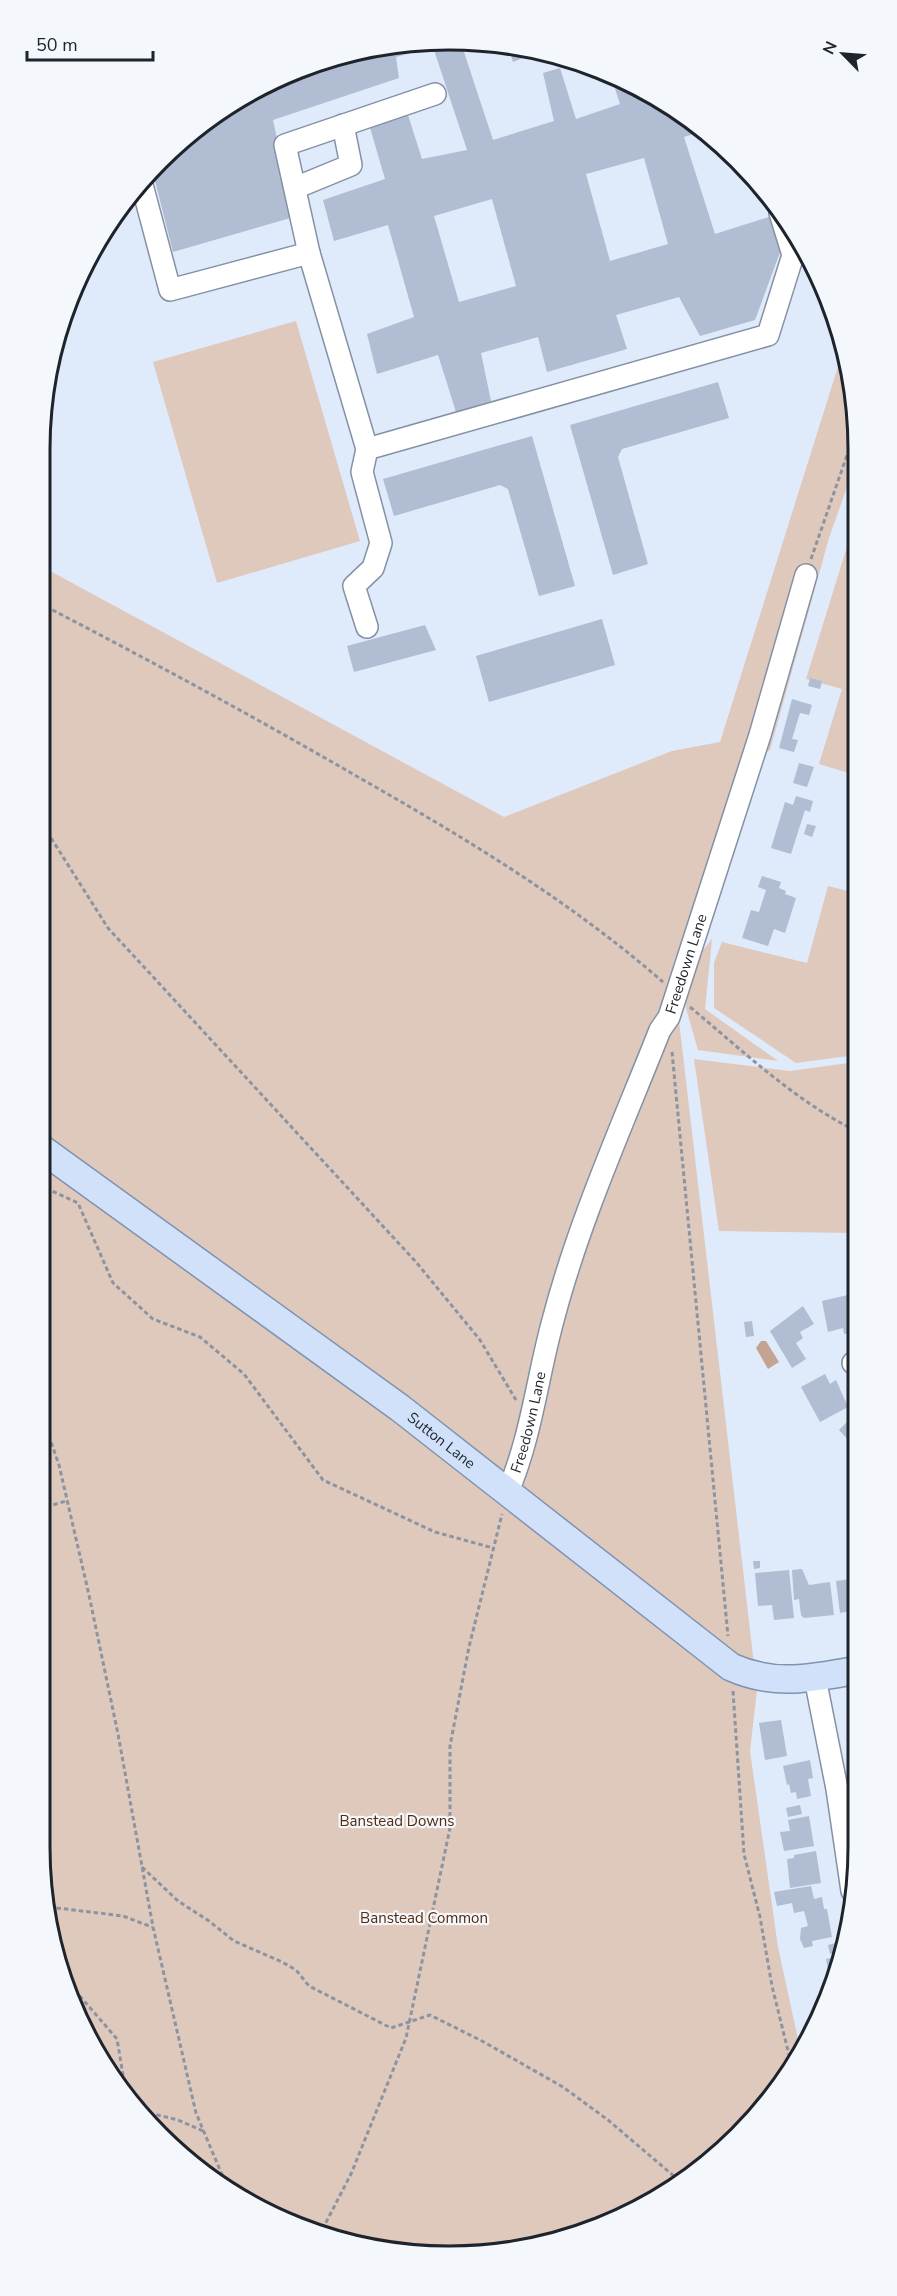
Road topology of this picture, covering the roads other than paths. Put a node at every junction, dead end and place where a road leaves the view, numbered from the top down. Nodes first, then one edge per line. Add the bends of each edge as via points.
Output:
1 (435, 94) dead end
2 (343, 125) junction
3 (295, 188) junction
4 (144, 191) edge
5 (788, 240) edge
6 (309, 253) junction
7 (367, 449) junction
8 (806, 574) road end
9 (367, 627) dead end
10 (50, 1155) edge
11 (508, 1491) junction
12 (848, 1672) edge
13 (814, 1677) junction
14 (848, 1861) edge

1 - 2 street
2 - 3 street via 351,165
2 - 3 street via 285,144
3 - 6 street
4 - 6 street via 170,290
5 - 7 street via 793,255 768,334
6 - 7 street
7 - 9 street via 362,472 381,543 373,568 354,586
8 - 11 street, Freedown Lane via 760,735 669,1017 660,1030 588,1213 552,1323 521,1459
10 - 11 main road, Sutton Lane via 381,1394
11 - 13 main road, Sutton Lane via 731,1667 778,1680
12 - 13 main road, Sutton Lane
13 - 14 street

